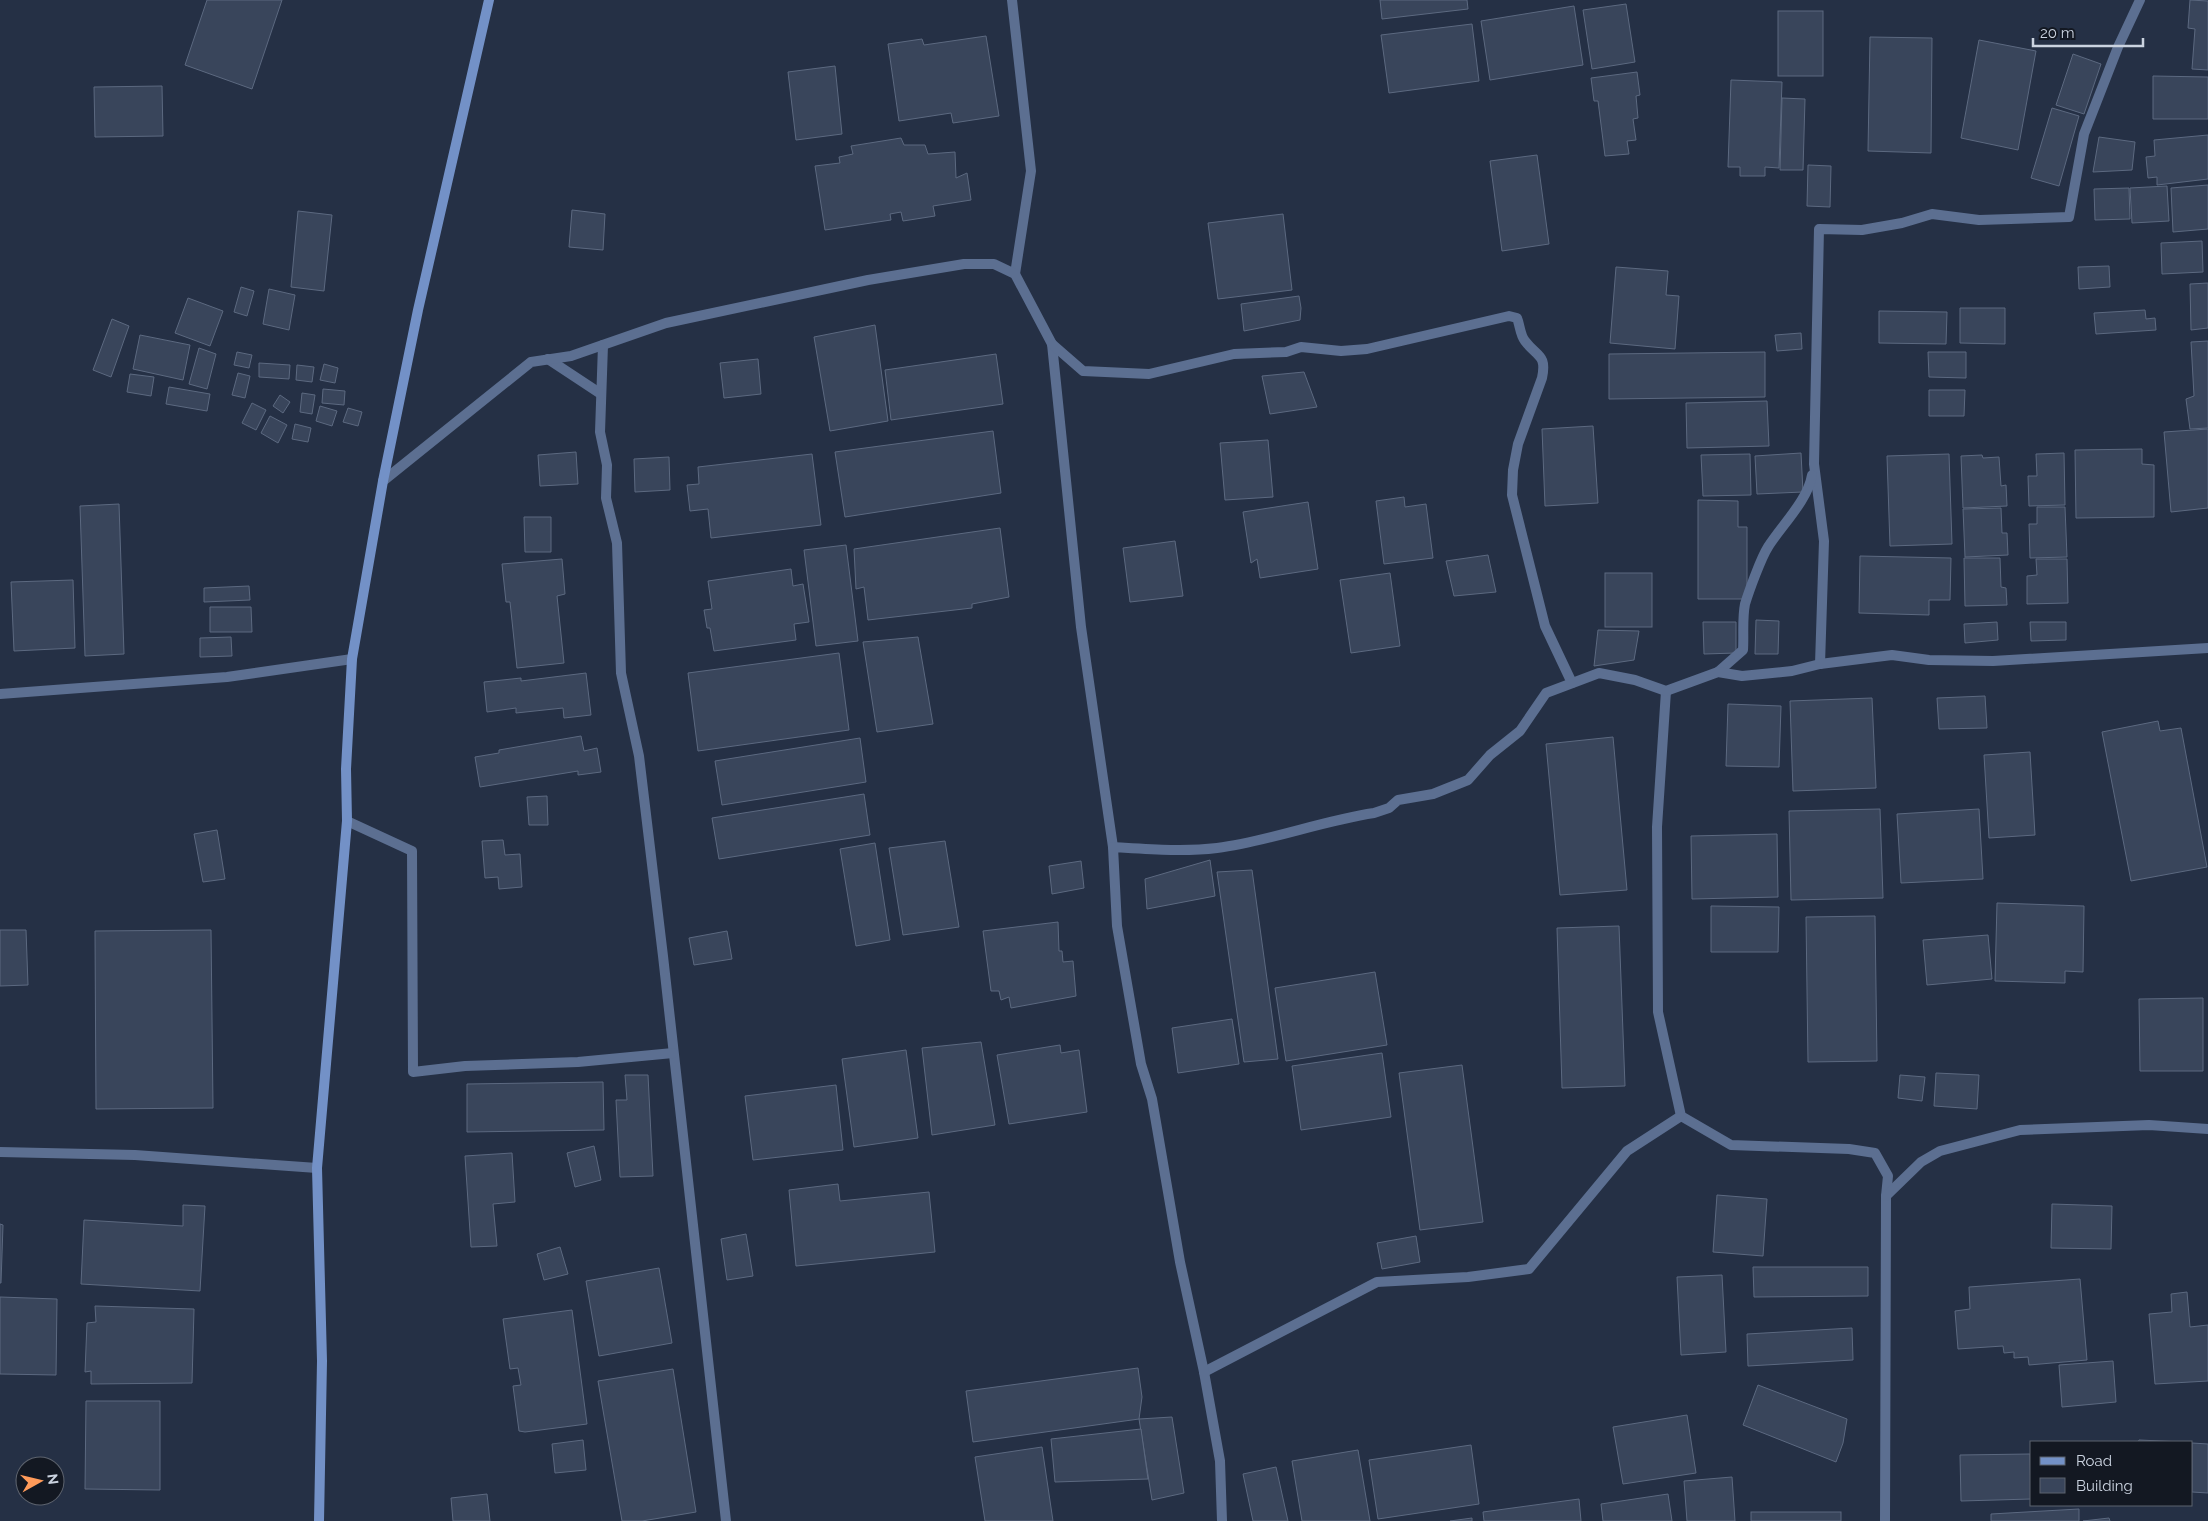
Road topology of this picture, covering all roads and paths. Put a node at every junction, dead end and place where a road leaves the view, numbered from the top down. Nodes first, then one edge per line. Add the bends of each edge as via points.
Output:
1 (489, 0) edge
2 (1012, 0) edge
3 (2140, 0) edge
4 (1015, 274) junction
5 (1052, 344) junction
6 (603, 345) junction
7 (548, 359) junction
8 (601, 394) junction
9 (1814, 464) junction
10 (383, 481) junction
11 (2208, 648) edge
12 (352, 659) junction
13 (1820, 664) junction
14 (1718, 672) junction
15 (1572, 683) junction
16 (1666, 691) junction
17 (0, 694) edge
18 (347, 821) junction
19 (1113, 847) junction
20 (674, 1053) junction
21 (1680, 1116) junction
22 (2208, 1129) edge
23 (0, 1152) edge
24 (317, 1168) junction
25 (1886, 1196) junction
26 (1204, 1372) junction
27 (319, 1521) edge
28 (726, 1521) edge
29 (1222, 1521) edge
30 (1885, 1521) edge

1 - 10 main road via 418,310
2 - 4 street via 1030,171
3 - 9 street via 2084,134 2069,217 1979,220 1932,214 1862,230 1819,229
4 - 5 street
4 - 6 street via 994,264 964,264 868,280 666,323
5 - 15 street via 1083,371 1149,374 1234,354 1286,352 1302,347 1367,349 1499,318 1517,318 1523,339 1542,356 1544,367 1518,444 1512,495 1545,626
5 - 19 street via 1081,627
6 - 7 street via 571,356
6 - 8 street
7 - 8 street
7 - 10 street via 532,362
8 - 20 street via 600,432 608,465 606,498 617,543 621,673 638,756
9 - 13 street via 1824,541
9 - 14 street via 1810,485 1802,501 1766,549 1745,605 1743,650
10 - 12 main road
11 - 13 street via 1993,661 1892,656
12 - 17 street via 227,677
12 - 18 main road via 346,769
13 - 14 street via 1798,670 1742,676
14 - 16 street
15 - 16 street via 1598,673 1635,680
15 - 19 street via 1546,693 1520,730 1490,755 1468,780 1433,794 1398,800 1389,808 1374,813 1242,844 1151,850
16 - 21 street via 1656,827 1658,1012
18 - 20 street via 412,851 413,1072
18 - 24 main road
19 - 26 street via 1117,926 1127,987 1141,1064 1156,1115 1180,1262
20 - 28 street
21 - 25 street via 1731,1145 1849,1148 1875,1153 1888,1176
21 - 26 street via 1628,1151 1529,1269 1468,1277 1377,1282
22 - 25 street via 2149,1125 2020,1130 1940,1150 1921,1162
23 - 24 street via 135,1155
24 - 27 main road via 322,1361
25 - 30 street
26 - 29 street via 1220,1461

